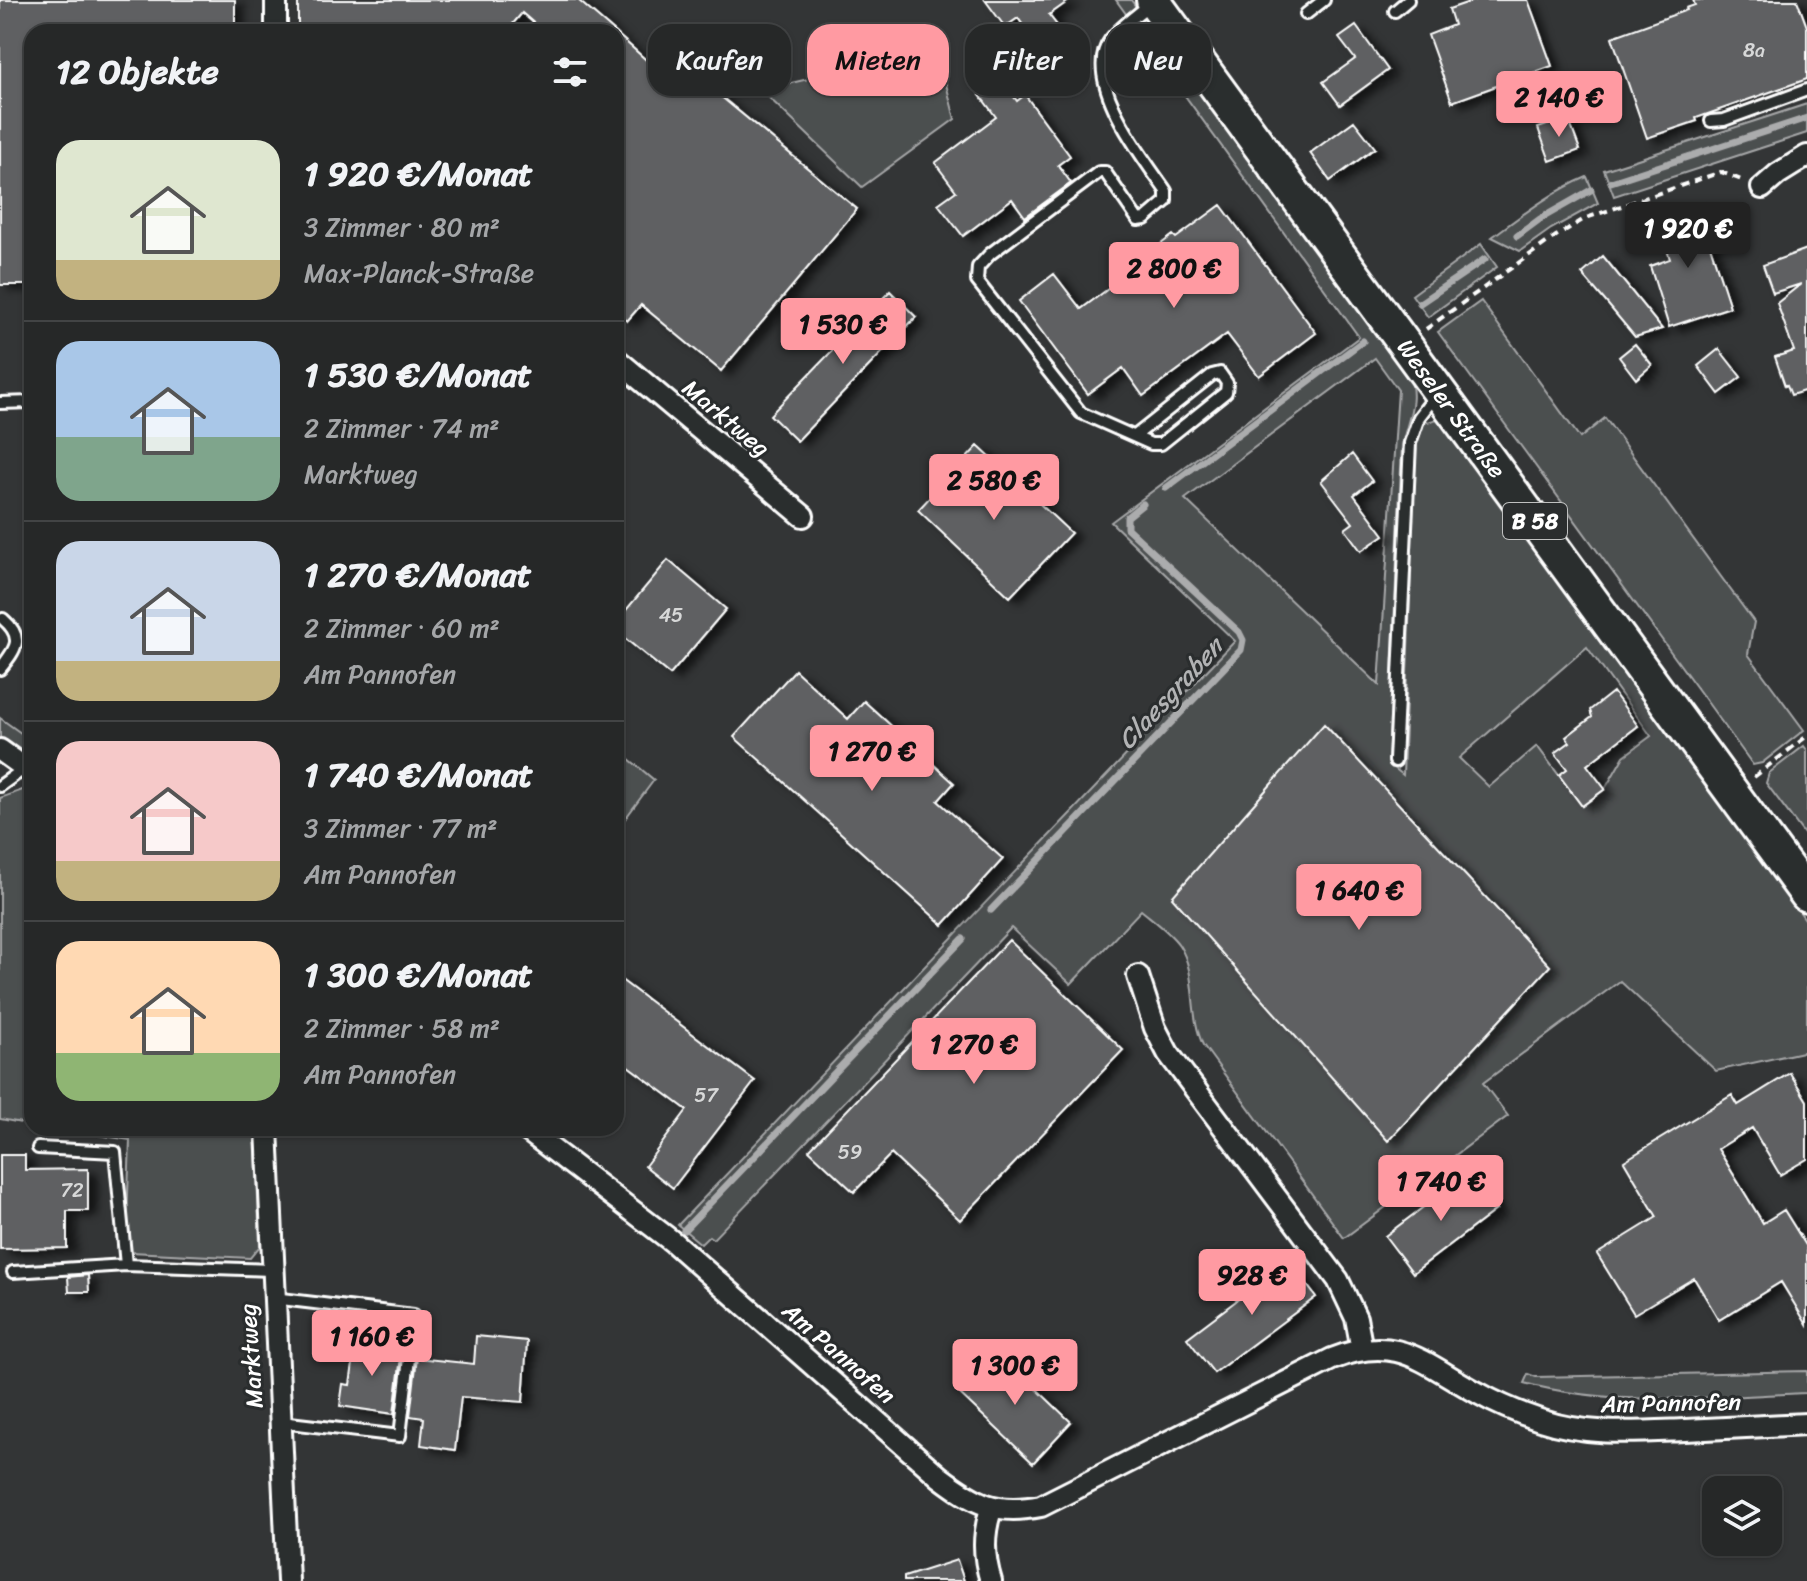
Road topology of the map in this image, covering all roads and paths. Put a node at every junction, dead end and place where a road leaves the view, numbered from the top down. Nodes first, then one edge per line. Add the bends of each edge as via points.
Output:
1 (276, 0) edge
2 (1153, 0) edge
3 (1324, 0) edge
4 (1408, 0) edge
5 (1395, 11) dead end
6 (1306, 14) dead end
7 (276, 24) edge
8 (1807, 90) edge
9 (1711, 121) dead end
10 (1807, 156) edge
11 (1762, 188) joint
12 (1426, 329) dead end
13 (624, 366) edge
14 (1440, 391) junction
15 (24, 402) edge
16 (0, 403) edge
17 (1135, 436) junction
18 (803, 516) dead end
19 (3, 619) dead end
20 (0, 669) edge
21 (1807, 736) edge
22 (0, 750) edge
23 (1395, 761) dead end
24 (24, 767) edge
25 (24, 772) edge
26 (1752, 778) dead end
27 (0, 786) edge
28 (1807, 895) edge
29 (1138, 976) dead end
30 (267, 1136) edge
31 (534, 1136) edge
32 (38, 1148) dead end
33 (126, 1265) junction
34 (271, 1270) junction
35 (13, 1272) dead end
36 (273, 1298) junction
37 (1362, 1350) junction
38 (281, 1422) junction
39 (1807, 1424) edge
40 (991, 1509) junction
41 (288, 1581) edge
42 (991, 1581) edge

1 - 7 street
2 - 14 main road, Weseler Straße / B 58
2 - 17 lane via 1109,40 1103,69 1122,128 1166,191 1166,201 1138,220 1105,172 1099,172 990,254 978,267 977,281 1081,413
3 - 6 lane
4 - 5 lane
8 - 9 lane
10 - 11 street
11 - 12 path via 1721,172 1598,213 1556,236
13 - 18 street, Marktweg
14 - 23 lane via 1419,417 1410,443
14 - 28 main road, Weseler Straße / B 58
15 - 16 lane
17 - 17 lane via 1161,444 1226,392 1227,383 1220,373 1212,375
19 - 20 lane via 16,636 13,652
21 - 26 path
22 - 24 street
25 - 27 lane
29 - 37 street via 1168,1053 1338,1280 1356,1318
30 - 34 street, Marktweg
31 - 40 street, Am Pannofen via 673,1242 940,1477
32 - 33 lane via 115,1152
33 - 34 lane
33 - 35 lane
34 - 36 street, Marktweg
36 - 38 street, Marktweg
36 - 38 lane via 414,1315 400,1436
37 - 39 street, Am Pannofen via 1403,1352 1510,1409 1569,1427 1635,1432
37 - 40 street, Am Pannofen via 1332,1359 1041,1506
38 - 41 street, Marktweg
40 - 42 street via 984,1530

